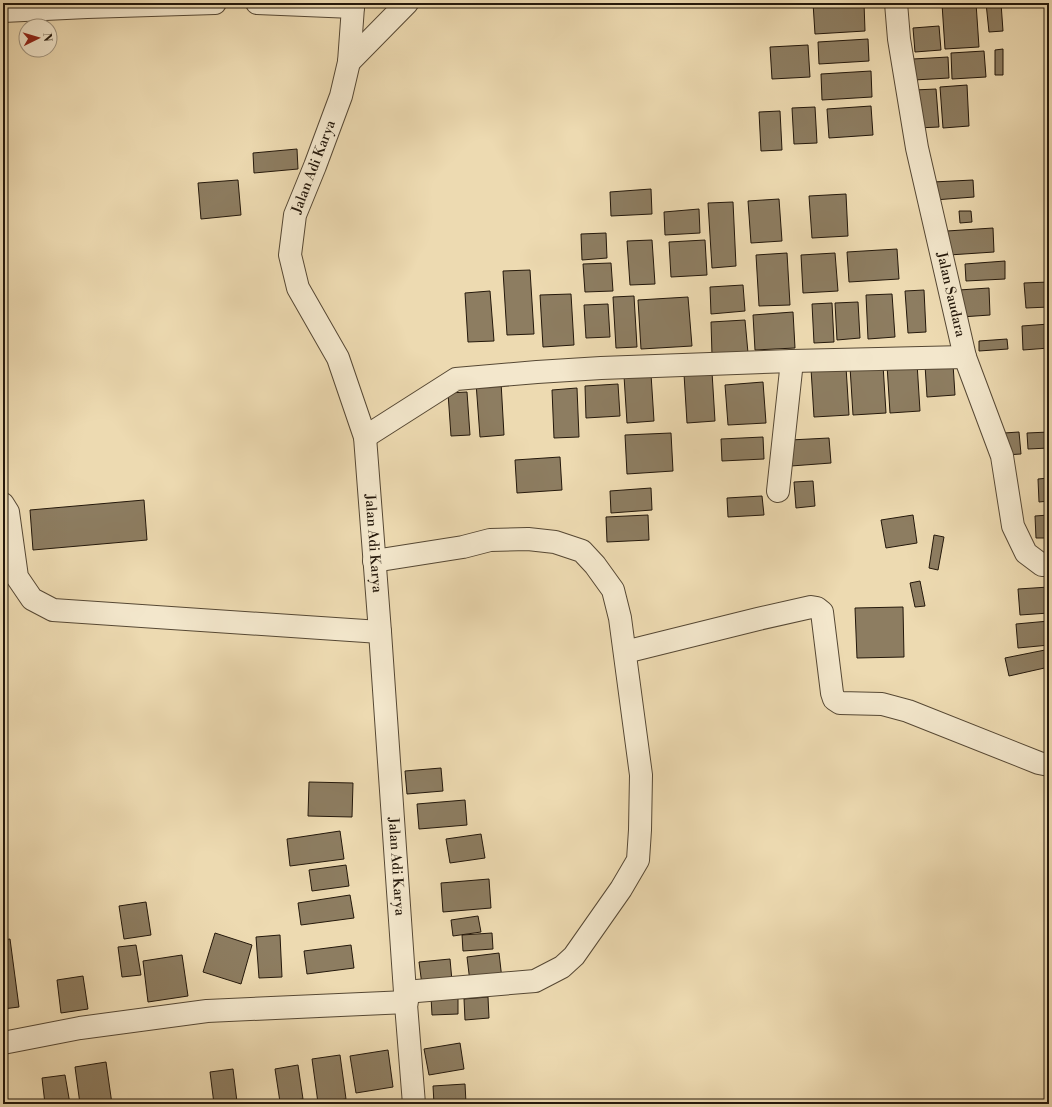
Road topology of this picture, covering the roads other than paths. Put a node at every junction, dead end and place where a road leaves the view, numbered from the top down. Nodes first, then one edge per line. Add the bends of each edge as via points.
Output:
1 (215, 3) edge
2 (257, 3) edge
3 (407, 3) edge
4 (896, 3) edge
5 (352, 5) edge
6 (3, 11) edge
7 (349, 62) junction
8 (965, 357) junction
9 (792, 361) junction
10 (365, 436) junction
11 (778, 492) dead end
12 (3, 504) edge
13 (374, 561) junction
14 (1049, 564) edge
15 (380, 632) junction
16 (625, 652) junction
17 (1049, 765) edge
18 (406, 997) junction
19 (3, 1043) edge
20 (414, 1104) edge

1 - 6 street
2 - 5 street
3 - 7 street
4 - 8 street, Jalan Saudara via 899,39 918,148
5 - 7 street, Jalan Adi Karya
7 - 10 street, Jalan Adi Karya via 338,103 295,215 290,255 298,288 338,358
8 - 9 street
8 - 14 street, Jalan Saudara via 1002,456 1013,526 1026,553 1042,565
9 - 10 street via 601,368 456,379
9 - 11 street
10 - 13 street, Jalan Adi Karya
12 - 15 street via 8,512 17,577 32,599 52,610
13 - 15 street, Jalan Adi Karya
13 - 16 street via 490,540 528,539 555,542 582,551 613,590
15 - 18 street, Jalan Adi Karya
16 - 17 street via 766,617 811,607 817,608 822,612 834,699 840,703 882,704 908,711
16 - 18 street via 641,775 638,860 621,889 574,956 562,967 547,975 535,981
18 - 19 street via 207,1011 80,1028
18 - 20 street, Jalan Adi Karya

